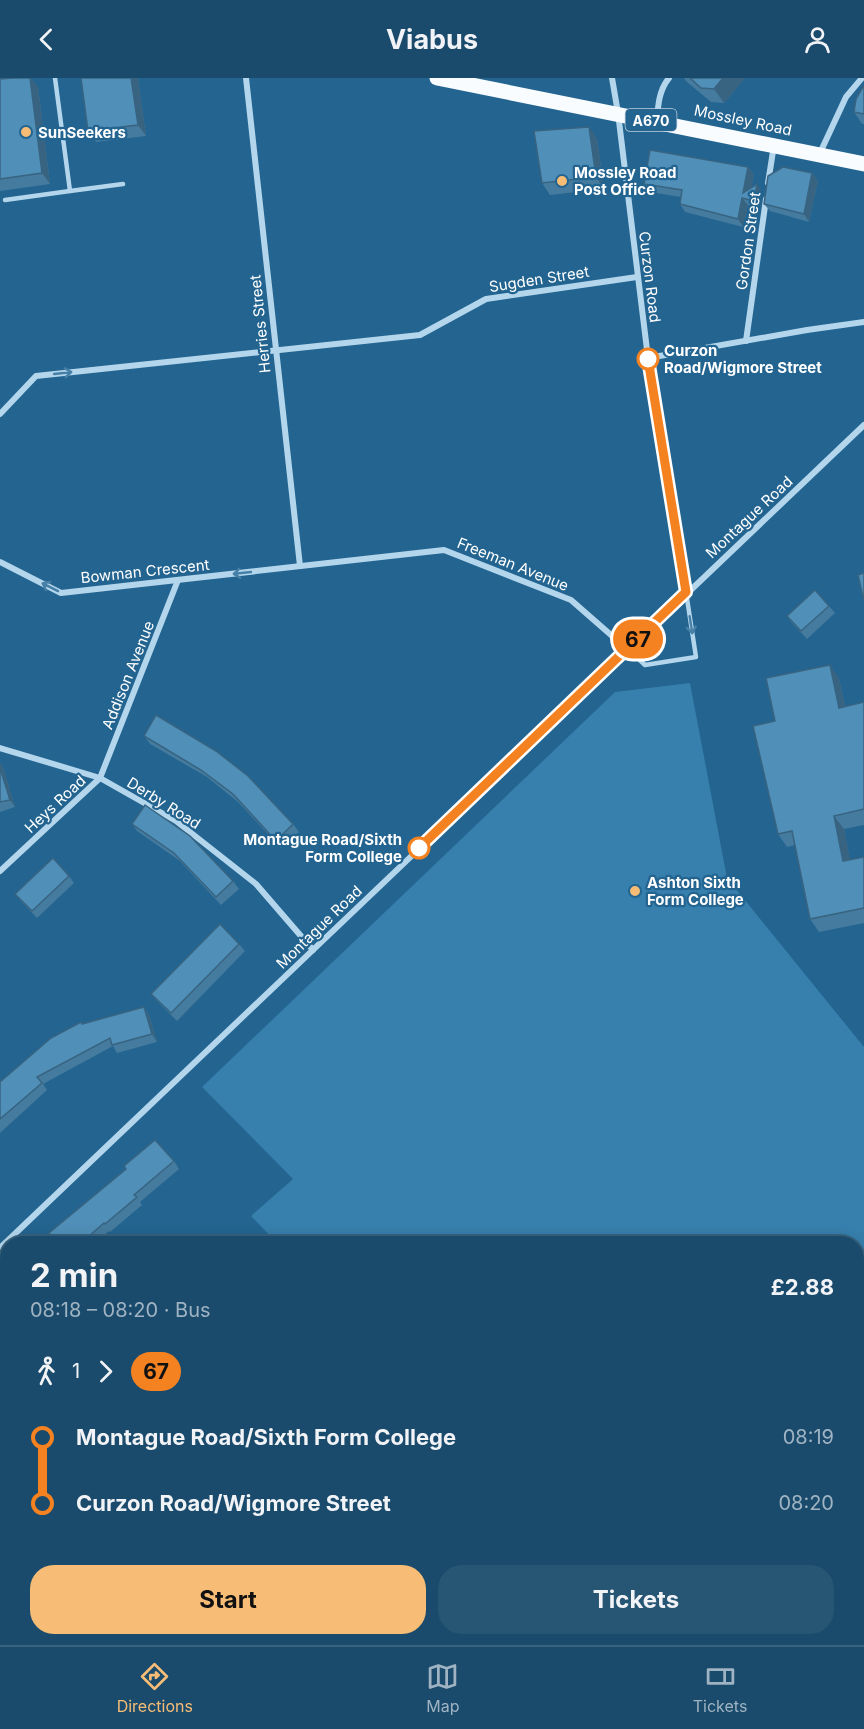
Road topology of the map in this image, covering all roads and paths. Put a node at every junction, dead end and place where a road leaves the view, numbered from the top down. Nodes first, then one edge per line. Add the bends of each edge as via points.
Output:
1 (55, 78) edge
2 (246, 78) edge
3 (437, 78) edge
4 (612, 78) edge
5 (669, 78) edge
6 (862, 78) edge
7 (618, 113) junction
8 (657, 121) junction
9 (774, 145) junction
10 (820, 154) junction
11 (864, 164) edge
12 (123, 184) dead end
13 (70, 191) junction
14 (5, 200) dead end
15 (637, 277) junction
16 (864, 322) edge
17 (746, 341) junction
18 (275, 350) junction
19 (648, 358) junction
20 (0, 414) edge
21 (864, 425) edge
22 (0, 562) edge
23 (300, 566) junction
24 (178, 580) junction
25 (686, 592) junction
26 (627, 649) junction
27 (0, 748) edge
28 (100, 778) junction
29 (0, 871) edge
30 (313, 950) junction
31 (13, 1236) edge

1 - 13 lane
2 - 18 street, Herries Street
3 - 7 main road, Mossley Road / A670
4 - 7 street, Curzon Road
5 - 8 street via 658,101
6 - 10 street via 846,97
7 - 8 main road, Mossley Road / A670
7 - 15 street, Curzon Road
8 - 9 main road, Mossley Road / A670
9 - 10 main road, Mossley Road / A670
9 - 17 street, Gordon Street
10 - 11 main road, Mossley Road / A670
12 - 13 lane
13 - 14 lane
15 - 18 street, Sugden Street via 486,299 420,335
15 - 19 street, Curzon Road
16 - 17 street
17 - 19 street
20 -> 18 street via 36,376
18 - 23 street, Herries Street
19 - 25 street, Curzon Road
21 - 25 street, Montague Road
24 -> 22 street, Bowman Crescent via 61,593
23 -> 24 street, Bowman Crescent
23 - 26 street, Freeman Avenue via 444,550 571,600
24 - 28 street, Addison Avenue
25 - 26 street, Montague Road
25 -> 26 lane, Curzon Road via 696,657 645,665
26 - 30 street, Montague Road
27 - 28 street, Derby Road
28 - 29 street, Heys Road
28 - 30 street, Derby Road via 176,821 256,884
30 - 31 street, Montague Road

